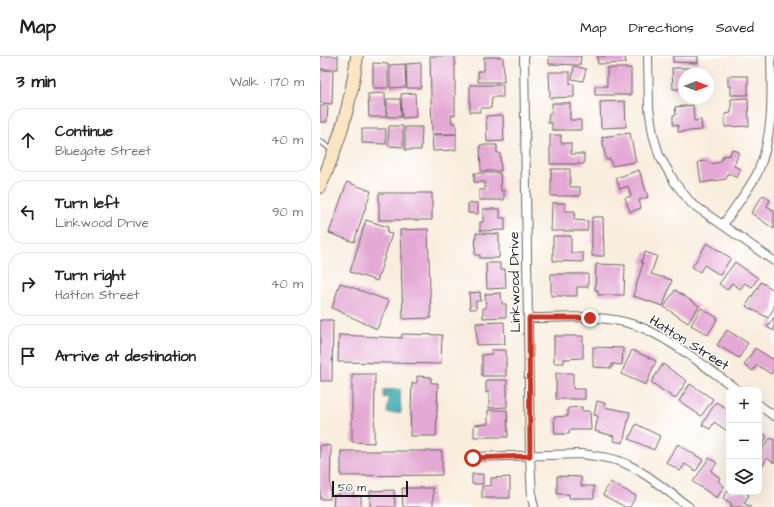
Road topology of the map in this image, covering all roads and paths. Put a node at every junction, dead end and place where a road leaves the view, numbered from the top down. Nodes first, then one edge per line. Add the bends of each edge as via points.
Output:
1 (357, 56) edge
2 (524, 56) edge
3 (648, 56) edge
4 (771, 56) edge
5 (320, 141) edge
6 (335, 152) junction
7 (320, 187) edge
8 (723, 225) junction
9 (774, 261) edge
10 (529, 318) junction
11 (734, 387) edge
12 (762, 407) edge
13 (774, 416) edge
14 (530, 456) junction
15 (473, 458) dead end
16 (534, 507) edge
17 (690, 507) edge

1 - 6 street via 346,118
2 - 10 street, Linkwood Drive
3 - 8 street via 649,108 659,155 675,183 691,203
4 - 8 street via 772,116 768,145 757,174
5 - 6 lane
6 - 7 street
8 - 9 street
10 - 11 street, Hatton Street via 590,318 634,324 653,332
10 - 14 street, Linkwood Drive
12 - 13 street
14 - 15 street
14 - 16 street, Linkwood Drive
14 - 17 street via 582,454 620,461

